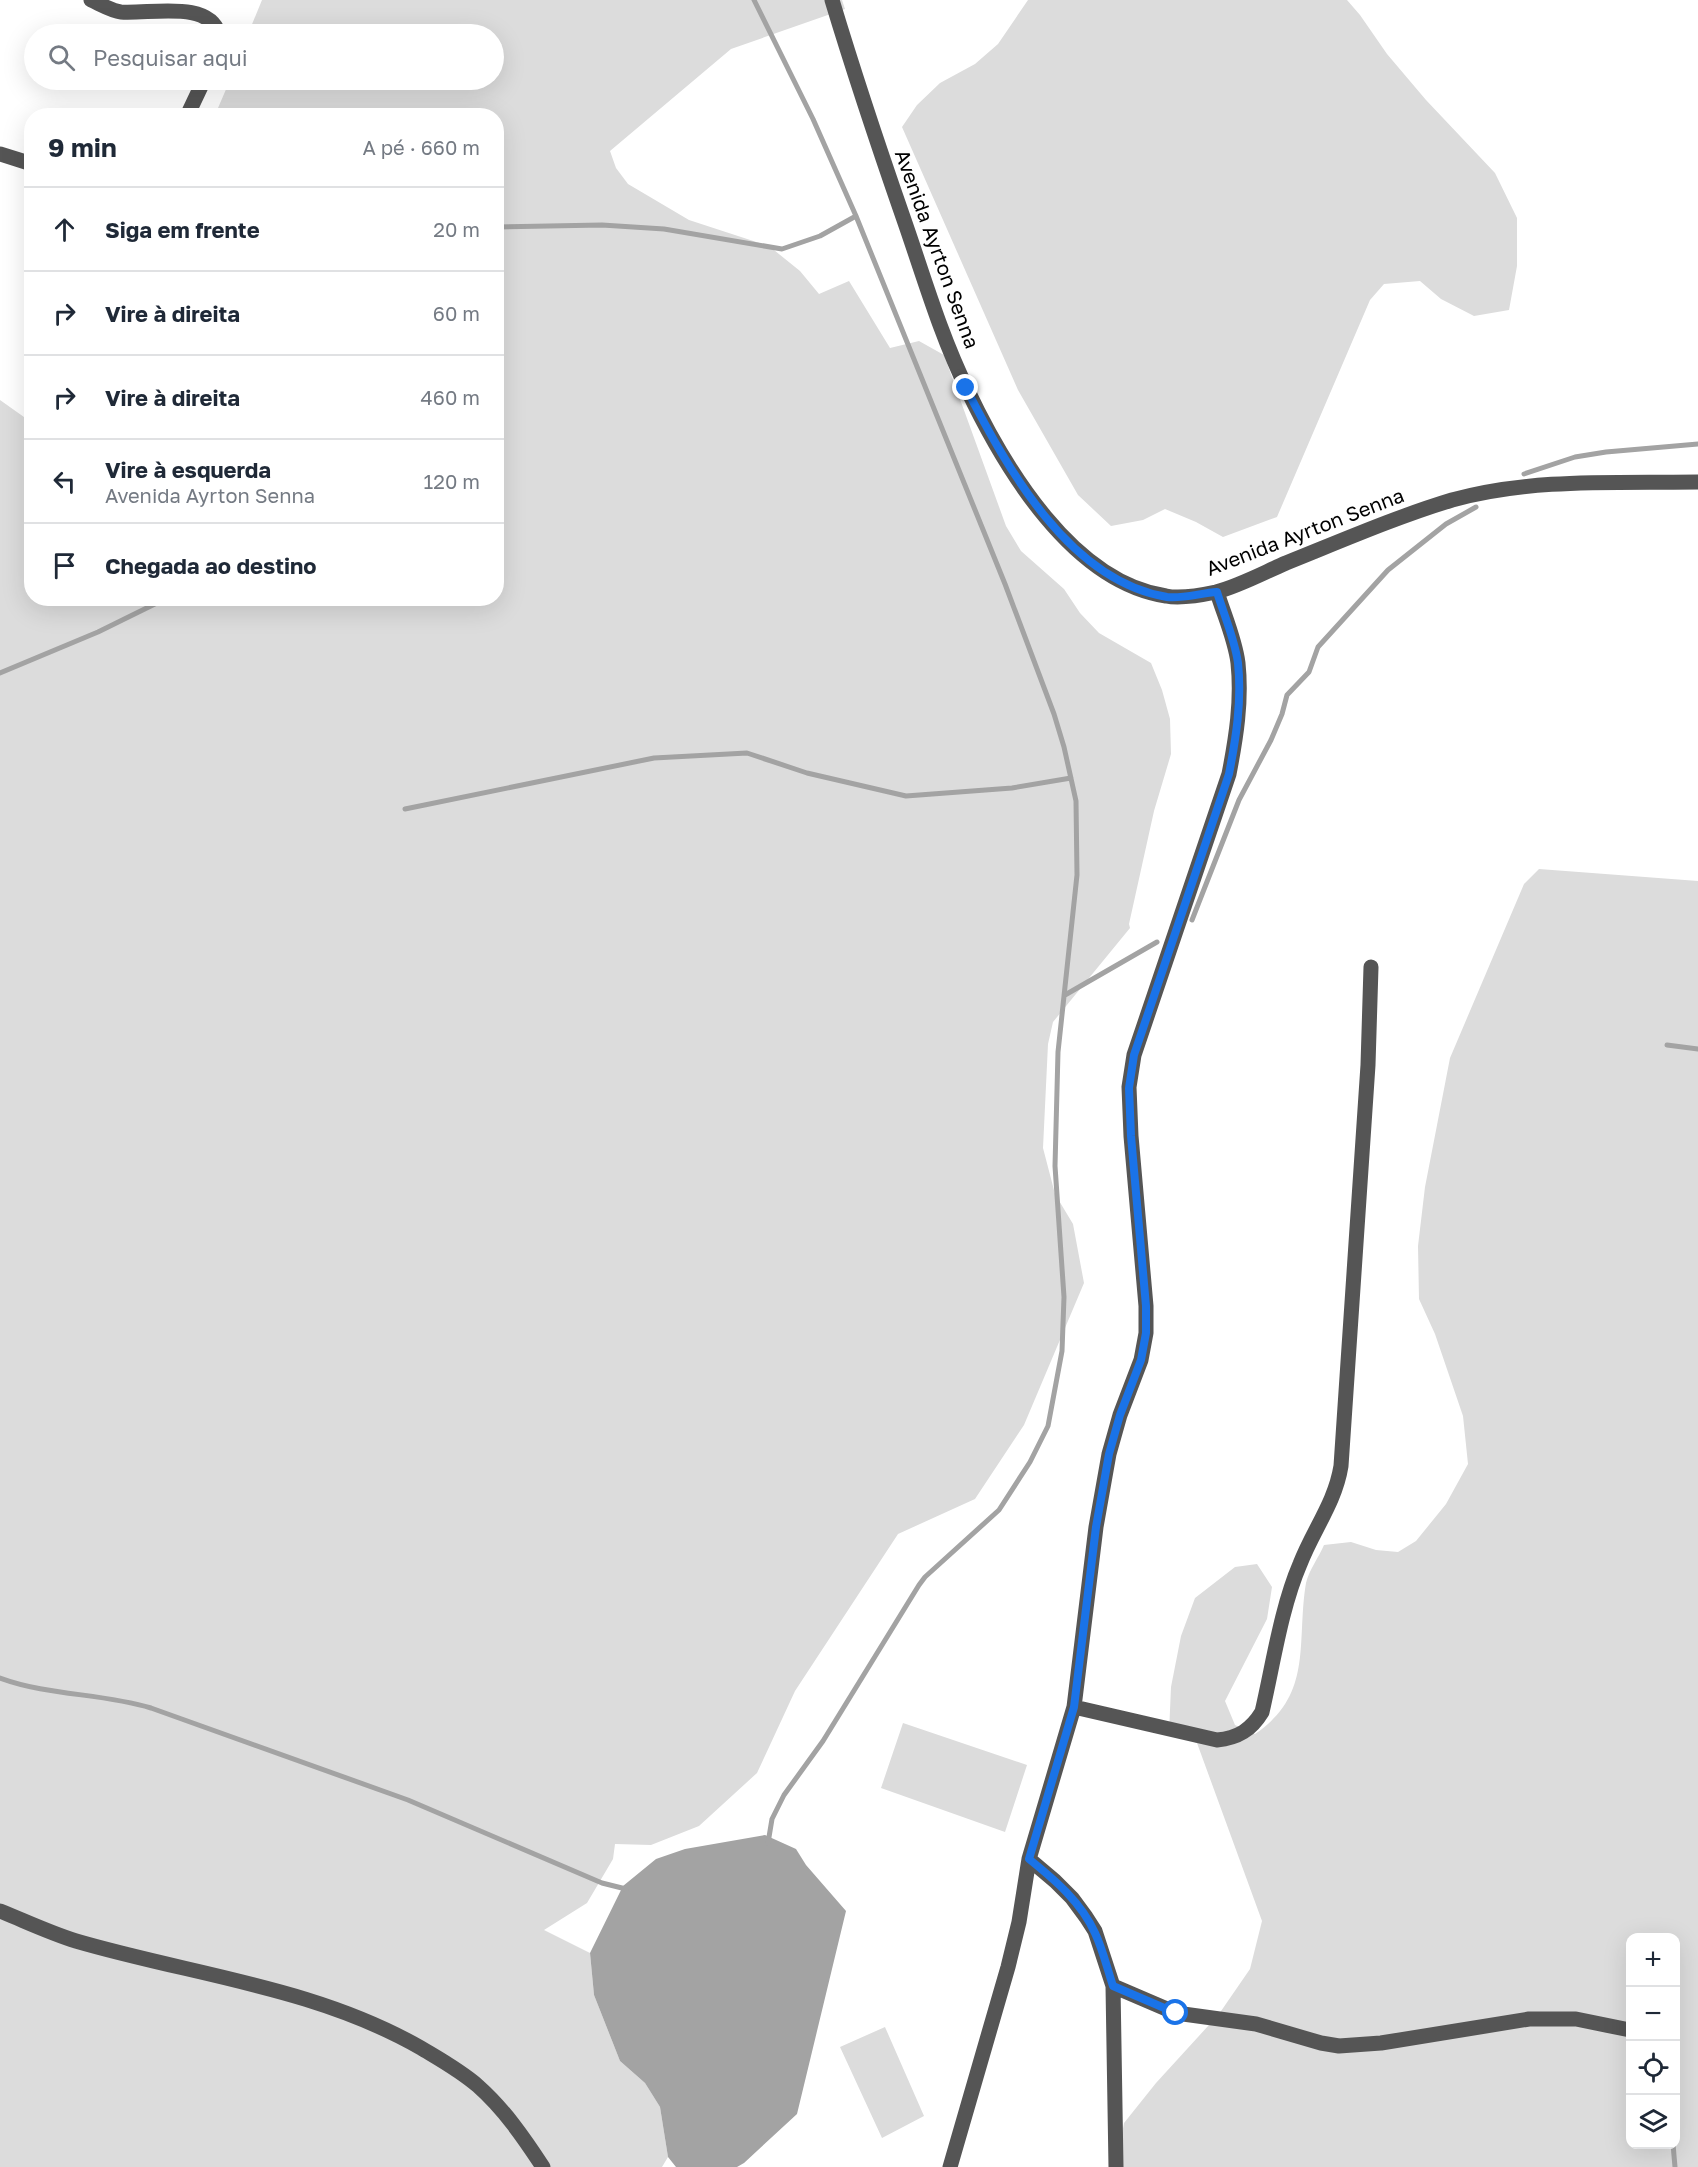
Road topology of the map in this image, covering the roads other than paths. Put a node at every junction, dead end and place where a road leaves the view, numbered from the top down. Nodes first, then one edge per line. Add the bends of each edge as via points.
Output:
1 (91, 0) edge
2 (832, 0) edge
3 (215, 24) edge
4 (199, 90) edge
5 (191, 108) edge
6 (0, 154) edge
7 (24, 162) edge
8 (1698, 482) edge
9 (1217, 592) junction
10 (1371, 967) dead end
11 (1074, 1707) junction
12 (1029, 1859) junction
13 (0, 1911) edge
14 (1113, 1986) junction
15 (1626, 2029) edge
16 (543, 2167) edge
17 (950, 2167) edge
18 (1116, 2167) edge

1 - 3 street via 120,12 182,5 198,8
2 - 9 street, Avenida Ayrton Senna via 946,341 966,388 1013,472 1064,537 1095,565 1121,581 1170,597
4 - 5 street
6 - 7 street
8 - 9 street, Avenida Ayrton Senna via 1497,490 1395,519
9 - 11 street via 1238,661 1237,729 1229,774 1134,1055 1129,1088 1131,1136 1146,1333 1141,1360 1109,1454
10 - 11 street via 1341,1466 1336,1490 1303,1556 1290,1593 1262,1712 1245,1732 1217,1740
11 - 12 street
12 - 14 street via 1061,1886 1086,1917 1095,1931
12 - 17 street via 1008,1966
13 - 16 street via 75,1941 298,1995 373,2024 439,2058 479,2087 523,2136
14 - 15 street via 1176,2013 1256,2024 1339,2046 1529,2019 1576,2019
14 - 18 street

